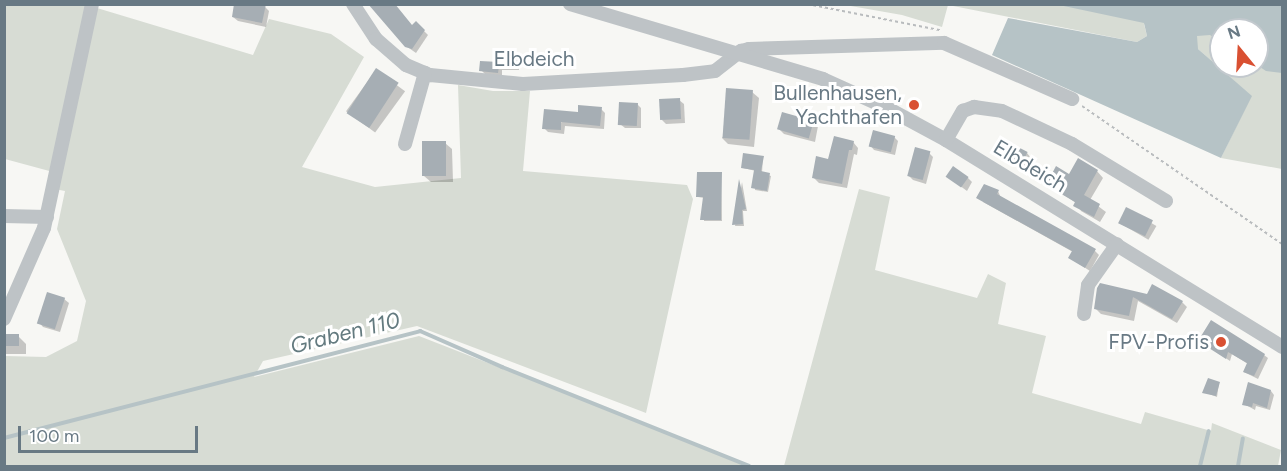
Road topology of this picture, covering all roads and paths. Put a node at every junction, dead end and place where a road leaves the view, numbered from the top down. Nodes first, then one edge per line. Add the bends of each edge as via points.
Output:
1 (92, 4) edge
2 (353, 4) edge
3 (570, 4) edge
4 (807, 4) edge
5 (944, 43) junction
6 (740, 53) junction
7 (425, 73) junction
8 (1072, 99) joint
9 (946, 140) junction
10 (405, 144) dead end
11 (1166, 201) dead end
12 (4, 216) edge
13 (47, 218) junction
14 (1117, 244) junction
15 (1282, 244) edge
16 (1084, 314) dead end
17 (4, 319) edge
18 (1282, 346) edge

1 - 13 street
2 - 7 street, Elbdeich via 376,39 406,64
3 - 6 street, Elbdeich
4 - 5 path via 932,27 945,31
5 - 6 street via 758,49
5 - 8 street
6 - 7 street, Elbdeich via 715,71 683,75 524,84
6 - 9 street, Elbdeich via 823,79
7 - 10 street
8 - 15 path
9 - 11 street via 963,111 974,107 1002,111 1072,144
9 - 14 street, Elbdeich
12 - 13 street
13 - 17 street
14 - 16 street via 1088,285
14 - 18 street, Elbdeich

